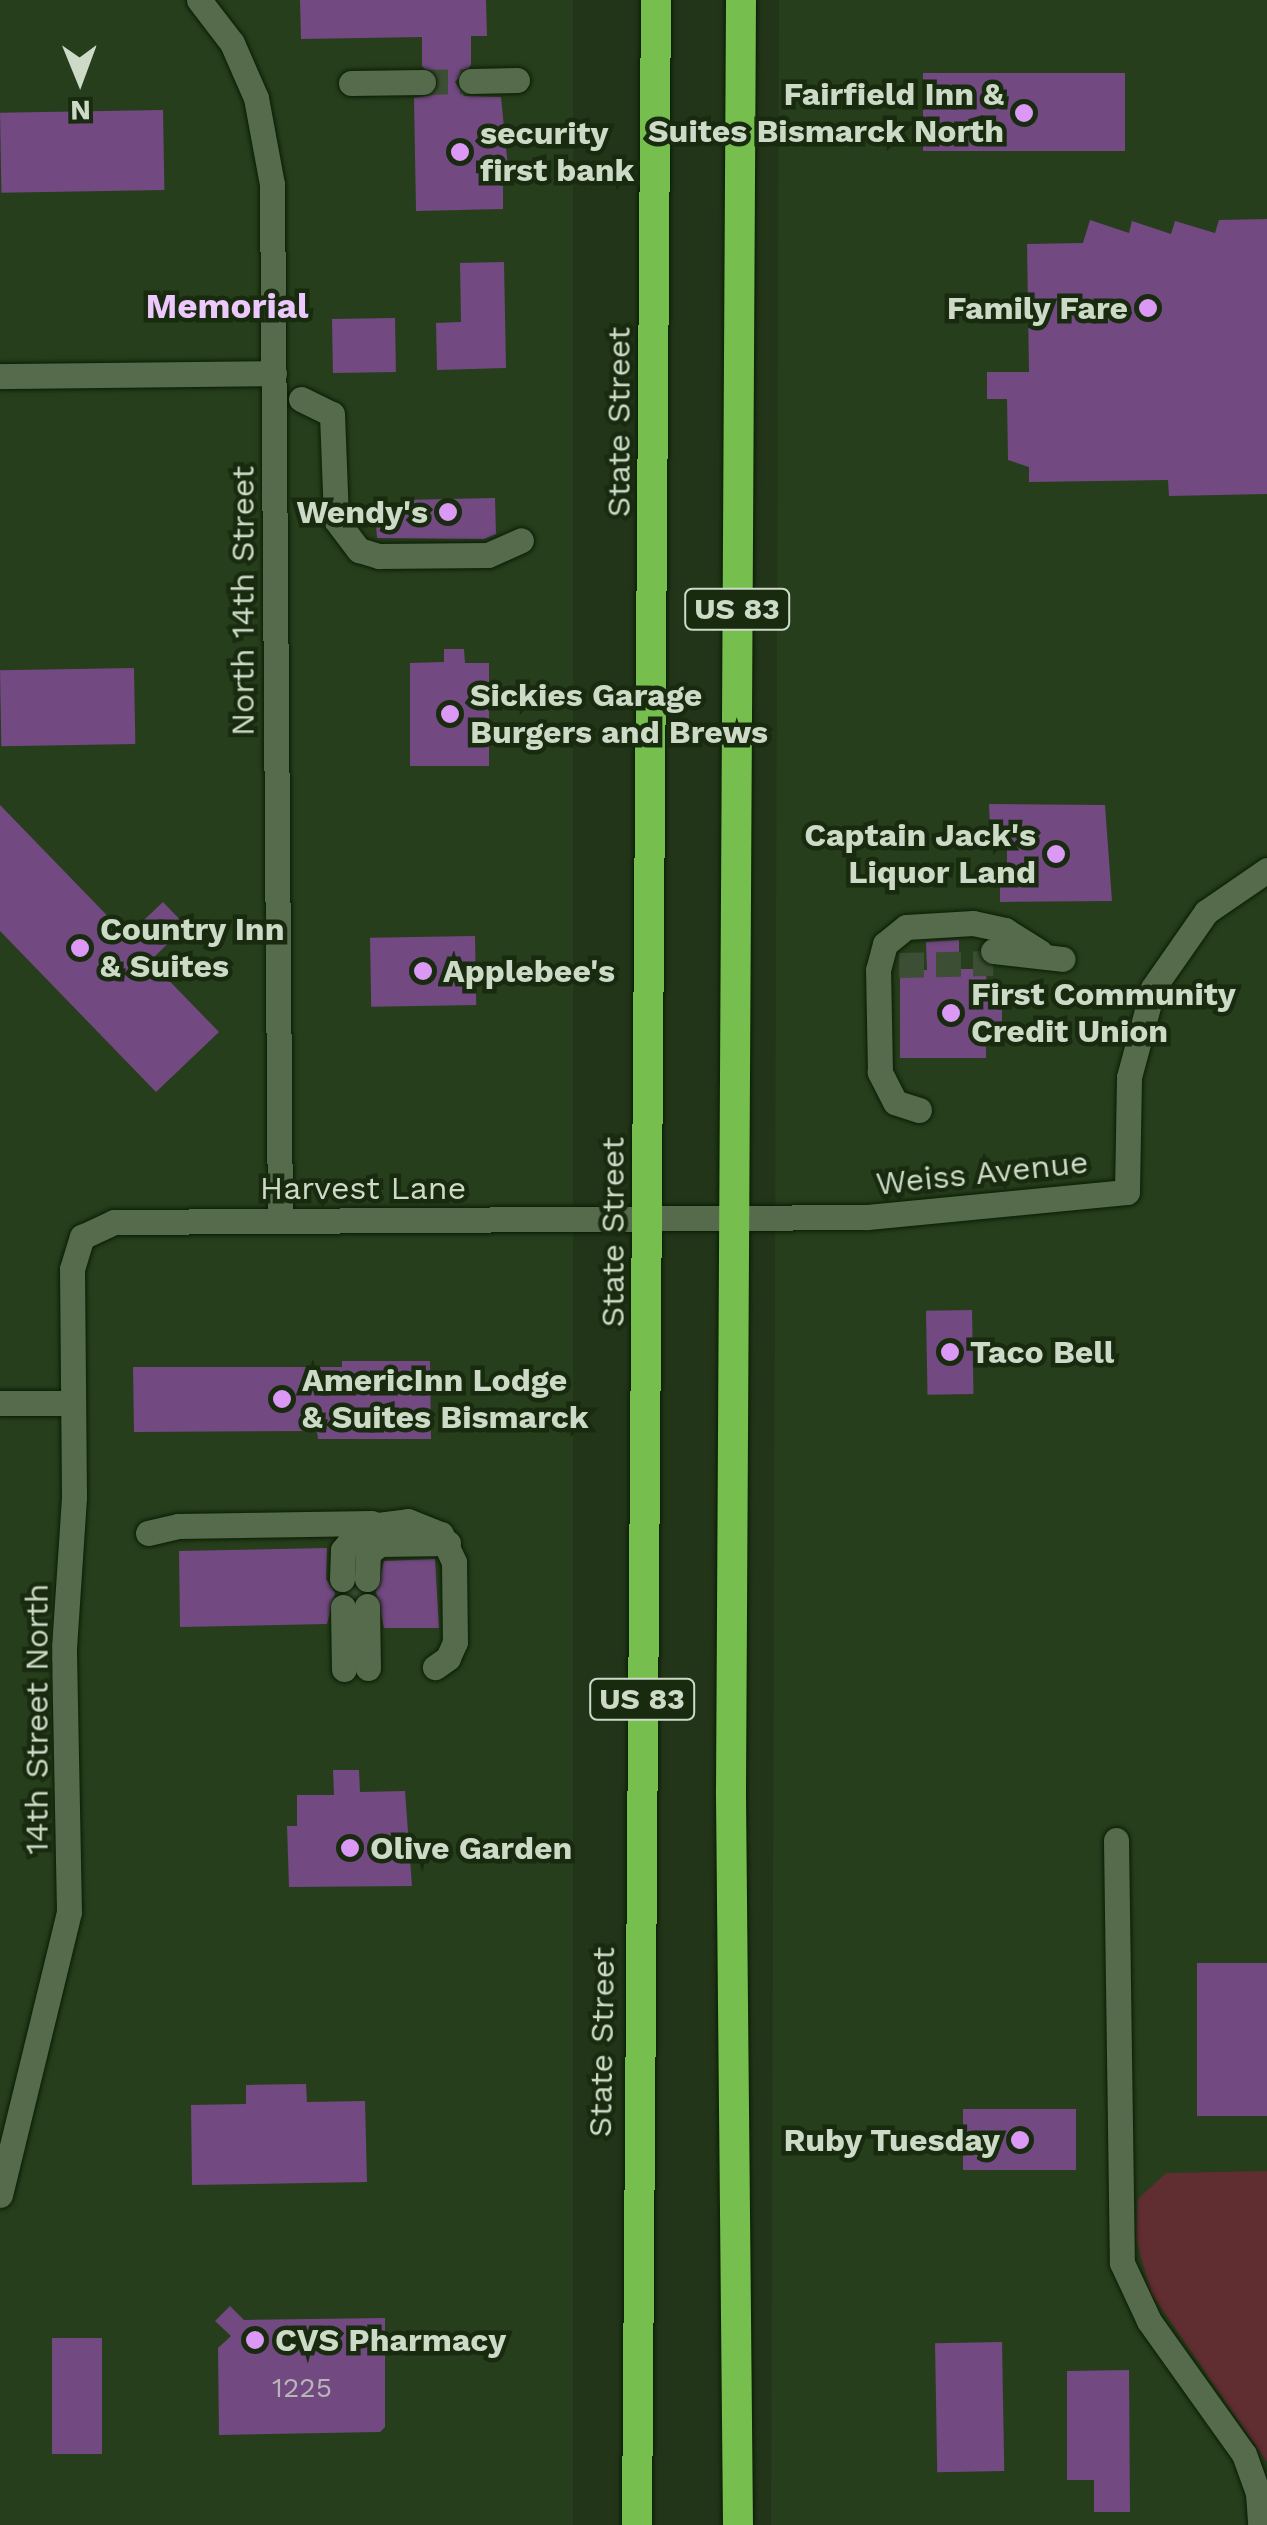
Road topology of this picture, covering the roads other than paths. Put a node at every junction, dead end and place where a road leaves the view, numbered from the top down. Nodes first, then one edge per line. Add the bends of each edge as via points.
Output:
1 (199, 0) edge
2 (656, 0) edge
3 (725, 0) edge
4 (740, 0) edge
5 (759, 0) edge
6 (740, 57) junction
7 (517, 80) dead end
8 (472, 81) tunnel mouth
9 (351, 82) dead end
10 (423, 82) tunnel mouth
11 (740, 96) junction
12 (274, 372) junction
13 (0, 376) edge
14 (301, 399) dead end
15 (521, 540) dead end
16 (1267, 870) edge
17 (992, 957) tunnel mouth
18 (901, 958) dead end
19 (878, 990) junction
20 (919, 1110) dead end
21 (734, 1218) junction
22 (648, 1219) junction
23 (280, 1220) junction
24 (82, 1237) joint
25 (0, 1403) edge
26 (73, 1403) junction
27 (372, 1523) junction
28 (148, 1534) dead end
29 (444, 1538) junction
30 (355, 1606) tunnel mouth
31 (434, 1667) dead end
32 (356, 1668) dead end
33 (1116, 1840) dead end
34 (0, 2195) edge
35 (637, 2525) edge
36 (738, 2525) edge
37 (1260, 2525) edge

1 - 12 street, North 14th Street via 237,54 264,125 272,184
2 - 22 highway, State Street / US 83
3 - 6 highway
4 - 6 highway, US 83
5 - 11 highway
6 - 11 highway, US 83
7 - 8 street
9 - 10 street
11 - 21 highway, US 83
12 - 13 street
12 - 23 street, North 14th Street
14 - 15 street via 332,414 336,520 359,550 488,555
16 - 21 street, Weiss Avenue via 1206,912 1153,988 1129,1077 1127,1192 867,1217
17 - 19 street via 1052,956 991,926 920,924 885,944
18 - 19 street
19 - 20 street via 883,1083 896,1102
21 - 22 street, Weiss Avenue
21 - 36 highway, US 83
22 - 23 street, Harvest Lane
22 - 35 highway, State Street / US 83
23 - 24 street, Harvest Lane via 114,1222
24 - 26 street, 14th Street North via 72,1269
25 - 26 street
26 - 34 street, 14th Street North via 64,1648 69,1912
27 - 28 street via 178,1526
27 - 29 street via 421,1522
27 - 29 street via 348,1540 354,1579 380,1544
29 - 31 street via 454,1562 455,1642
30 - 32 street
33 - 37 street via 1122,2264 1150,2322 1244,2454 1258,2493

